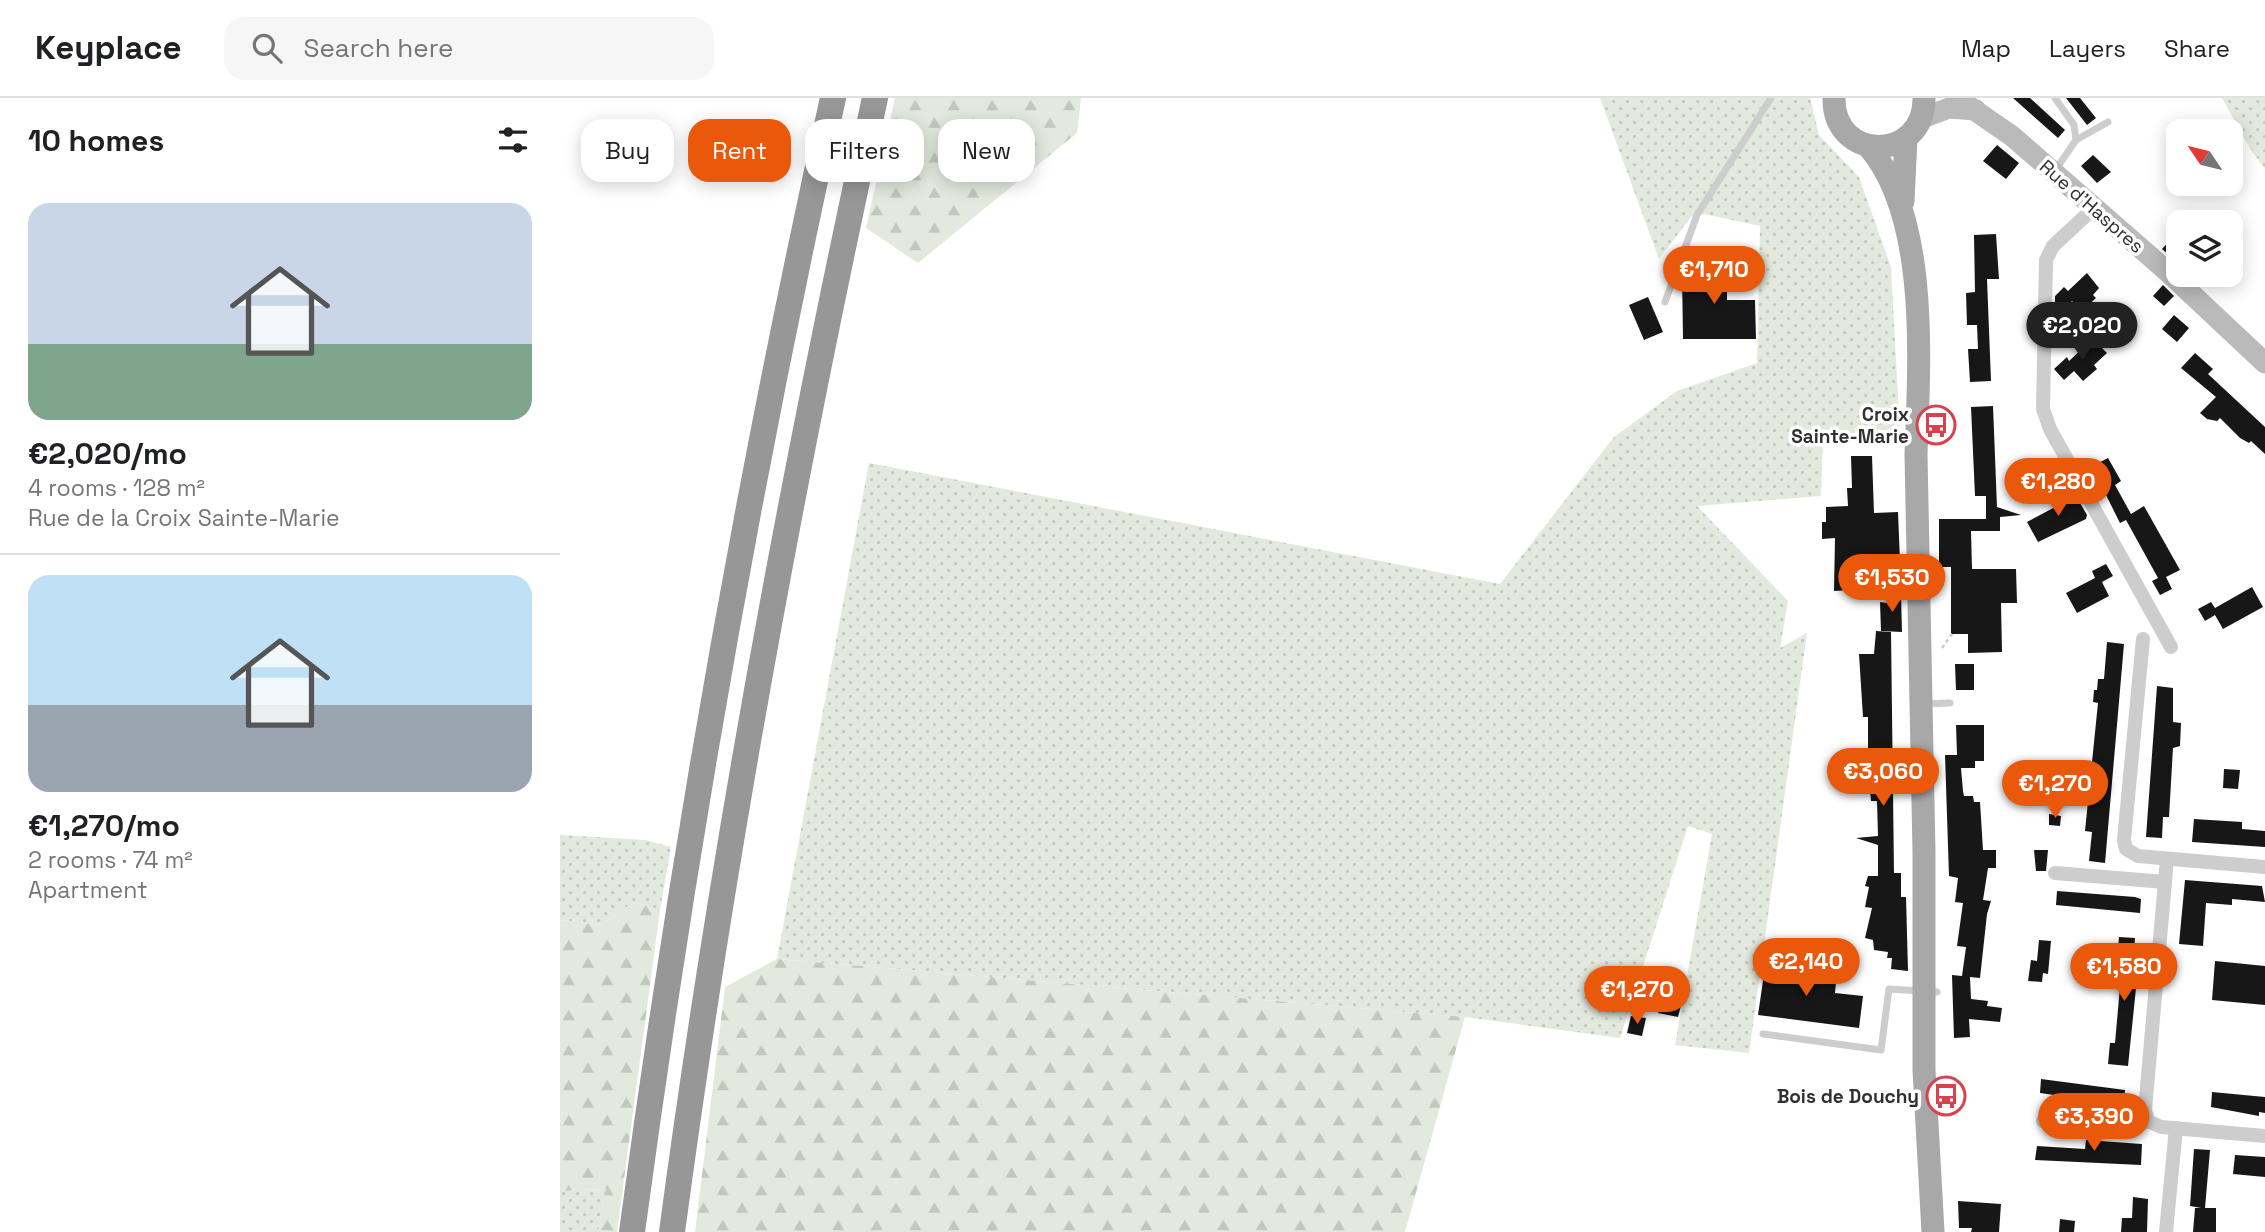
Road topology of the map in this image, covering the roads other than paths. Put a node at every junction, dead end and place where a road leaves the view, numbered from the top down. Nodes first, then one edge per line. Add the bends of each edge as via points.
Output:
1 (833, 98) edge
2 (875, 98) edge
3 (1771, 98) edge
4 (1956, 98) edge
5 (2055, 98) edge
6 (1832, 100) edge
7 (1922, 109) edge
8 (1978, 110) junction
9 (2108, 122) dead end
10 (1906, 138) junction
11 (2076, 140) junction
12 (1868, 146) junction
13 (2054, 172) junction
14 (2094, 208) junction
15 (1904, 222) junction
16 (1665, 302) dead end
17 (2265, 363) edge
18 (2143, 639) dead end
19 (2171, 647) dead end
20 (2166, 859) junction
21 (2265, 867) edge
22 (2055, 873) dead end
23 (2165, 882) junction
24 (1930, 992) junction
25 (1763, 1034) dead end
26 (2043, 1121) dead end
27 (2148, 1121) junction
28 (2176, 1128) junction
29 (2265, 1136) edge
30 (632, 1232) edge
31 (672, 1232) edge
32 (1933, 1232) edge
33 (1942, 1232) edge
34 (2166, 1232) edge

1 - 30 highway via 714,702
2 - 31 highway via 756,690
3 - 16 lane via 1697,215
4 - 8 main road, Rue d'Haspres
5 - 11 lane via 2074,125
6 - 12 main road via 1844,131
7 - 8 main road
7 - 10 main road
8 - 13 main road, Rue d'Haspres
9 - 11 lane
10 - 12 main road via 1891,145
10 - 15 main road
11 - 13 lane
12 - 15 main road via 1884,167
13 - 14 main road, Rue d'Haspres
14 - 17 main road, Rue d'Haspres
14 - 19 street via 2053,246 2046,260 2043,409
15 - 24 main road via 1916,290 1920,400 1916,454 1934,704
18 - 20 street via 2125,845 2134,855
20 - 21 street
20 - 23 street
22 - 23 street
23 - 27 street via 2145,1110
24 - 25 lane via 1889,989 1881,1050
24 - 32 main road
24 - 33 main road
26 - 27 street via 2130,1127
27 - 28 street
28 - 29 street
28 - 34 street

